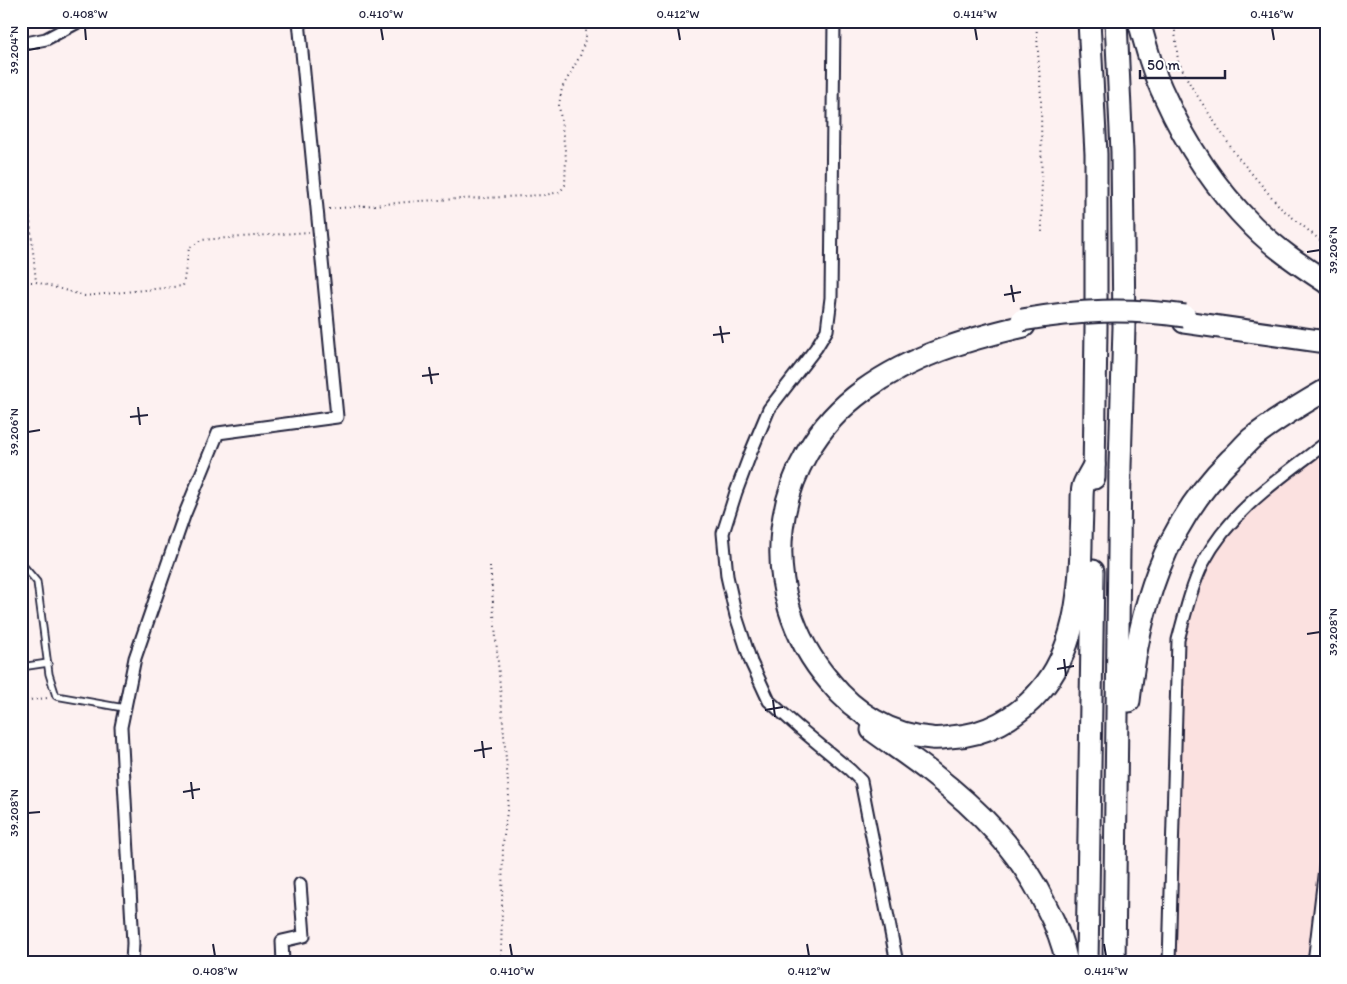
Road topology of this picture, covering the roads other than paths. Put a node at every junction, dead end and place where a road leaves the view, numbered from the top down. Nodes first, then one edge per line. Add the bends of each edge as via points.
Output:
1 (80, 21) edge
2 (299, 21) edge
3 (834, 21) edge
4 (1089, 21) edge
5 (1116, 21) edge
6 (1138, 21) edge
7 (21, 44) edge
8 (1326, 282) edge
9 (1184, 319) junction
10 (1023, 323) junction
11 (1326, 335) edge
12 (1326, 342) edge
13 (1326, 390) edge
14 (1326, 443) edge
15 (1094, 465) junction
16 (21, 563) edge
17 (48, 663) junction
18 (21, 667) edge
19 (124, 708) junction
20 (1326, 859) edge
21 (300, 884) dead end
22 (1323, 915) edge
23 (1114, 953) edge
24 (132, 963) edge
25 (283, 963) edge
26 (897, 963) edge
27 (1067, 963) edge
28 (1088, 963) edge
29 (1168, 963) edge
30 (1314, 963) edge

1 - 7 street via 46,39
2 - 19 street via 337,417 218,433 184,516 135,658
3 - 26 street via 831,298 827,330 769,409 722,533 736,616 751,662 770,701 861,781
4 - 15 highway via 1096,154
5 - 23 highway via 1122,152 1124,327
6 - 8 highway via 1164,96 1182,133 1203,165 1254,226 1294,261
9 - 10 highway, bridge via 1158,312 1103,310
9 - 11 highway
9 - 12 highway
10 - 15 highway via 932,354 876,381 850,400 809,448 788,501 781,551 783,587 792,617 818,668 848,702 895,731 931,738 962,737 992,728 1021,711 1042,690 1057,667 1069,636 1080,570 1083,487
10 - 27 highway via 986,328 908,357 859,385 834,406 803,444 790,471 775,532 775,570 785,619 798,649 818,680 844,707 931,772 998,833 1039,890
13 - 23 highway via 1289,411 1251,440 1215,475 1183,518 1162,560 1139,636 1127,718 1123,867
14 - 29 street via 1246,506 1224,531 1204,563 1188,600 1178,640
15 - 28 highway
16 - 17 lane via 37,582
17 - 18 lane
17 - 19 lane via 56,696
19 - 24 street via 120,726
20 - 22 street
21 - 25 street via 304,936 282,941
22 - 30 street

